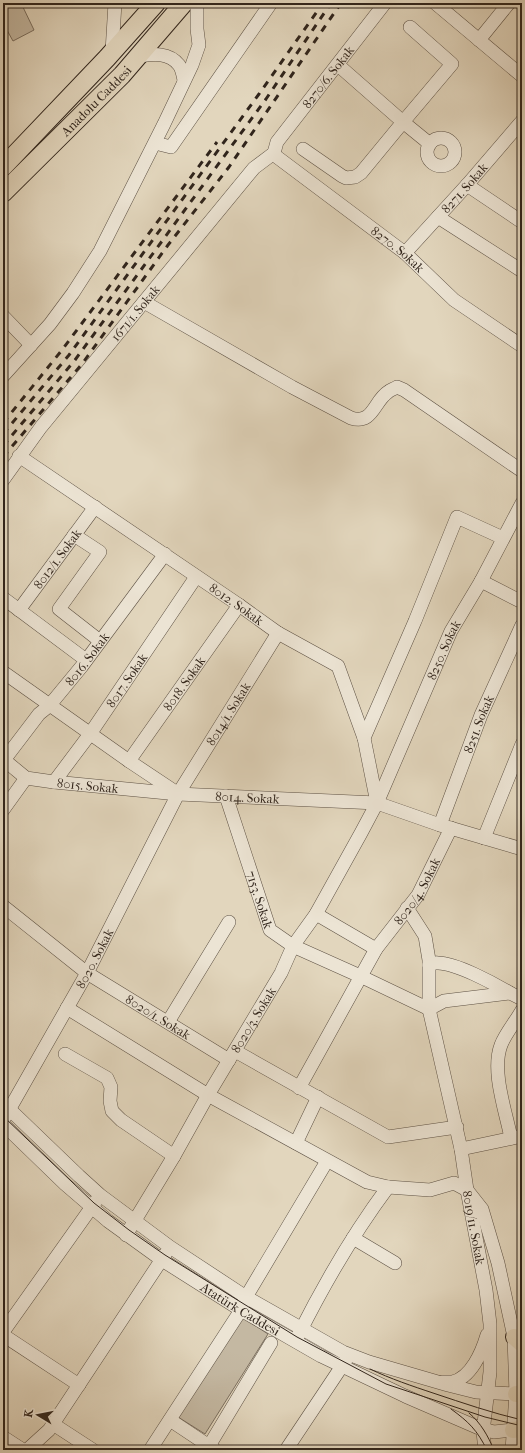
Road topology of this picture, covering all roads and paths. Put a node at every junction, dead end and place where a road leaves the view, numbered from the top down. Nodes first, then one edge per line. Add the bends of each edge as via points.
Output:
1 (114, 3) edge
2 (156, 3) edge
3 (184, 3) edge
4 (197, 3) edge
5 (271, 3) edge
6 (385, 3) edge
7 (435, 3) edge
8 (509, 3) edge
9 (410, 27) dead end
10 (479, 40) junction
11 (112, 52) junction
12 (140, 56) junction
13 (338, 65) junction
14 (522, 76) edge
15 (184, 80) junction
16 (522, 120) edge
17 (403, 122) junction
18 (154, 143) junction
19 (430, 144) dead end
20 (303, 149) dead end
21 (274, 153) junction
22 (3, 168) edge
23 (467, 185) junction
24 (3, 193) edge
25 (438, 216) junction
26 (522, 222) edge
27 (405, 253) junction
28 (522, 271) edge
29 (144, 302) junction
30 (3, 316) edge
31 (31, 346) junction
32 (522, 346) edge
33 (3, 376) edge
34 (19, 456) junction
35 (522, 471) edge
36 (3, 480) edge
37 (522, 503) edge
38 (95, 507) junction
39 (74, 535) junction
40 (503, 538) junction
41 (165, 554) junction
42 (196, 577) junction
43 (481, 581) junction
44 (3, 598) edge
45 (522, 602) edge
46 (239, 605) junction
47 (19, 610) junction
48 (522, 625) edge
49 (278, 633) junction
50 (100, 641) junction
51 (517, 650) edge
52 (86, 660) junction
53 (3, 672) edge
54 (49, 706) junction
55 (90, 734) junction
56 (364, 738) junction
57 (522, 744) edge
58 (3, 759) edge
59 (128, 761) junction
60 (26, 778) junction
61 (54, 782) junction
62 (178, 794) junction
63 (226, 796) junction
64 (377, 803) junction
65 (3, 810) edge
66 (445, 826) junction
67 (484, 838) junction
68 (522, 849) edge
69 (3, 906) edge
70 (407, 908) junction
71 (316, 914) junction
72 (229, 922) dead end
73 (293, 946) junction
74 (376, 949) junction
75 (429, 965) junction
76 (87, 973) junction
77 (360, 976) junction
78 (510, 993) junction
79 (522, 999) edge
80 (67, 1008) junction
81 (428, 1009) junction
82 (522, 1010) edge
83 (168, 1022) junction
84 (65, 1054) dead end
85 (232, 1055) junction
86 (299, 1088) junction
87 (208, 1094) junction
88 (318, 1098) junction
89 (5, 1111) edge
90 (3, 1124) edge
91 (457, 1127) junction
92 (517, 1137) edge
93 (296, 1143) junction
94 (461, 1149) junction
95 (174, 1156) junction
96 (328, 1161) junction
97 (388, 1187) junction
98 (467, 1190) junction
99 (100, 1195) junction
100 (91, 1207) junction
101 (135, 1221) junction
102 (126, 1235) junction
103 (353, 1238) junction
104 (170, 1246) junction
105 (162, 1260) junction
106 (395, 1264) dead end
107 (246, 1297) junction
108 (241, 1310) junction
109 (490, 1324) junction
110 (302, 1328) junction
111 (3, 1332) edge
112 (3, 1335) edge
113 (519, 1339) edge
114 (295, 1341) junction
115 (271, 1343) dead end
116 (346, 1361) junction
117 (436, 1382) junction
118 (79, 1386) junction
119 (488, 1392) junction
120 (519, 1394) edge
121 (170, 1420) junction
122 (461, 1420) junction
123 (53, 1424) junction
124 (483, 1429) junction
125 (517, 1430) edge
126 (3, 1437) edge
127 (212, 1448) edge
128 (23, 1450) edge
129 (26, 1450) edge
130 (93, 1450) edge
131 (150, 1450) edge
132 (286, 1450) edge
133 (482, 1450) edge
134 (485, 1450) edge
135 (512, 1450) edge

1 - 11 street
2 - 11 highway, Anadolu Caddesi
3 - 12 highway, Anadolu Caddesi
4 - 15 street via 199,45
5 - 18 street via 171,147
6 - 13 street, 8270/6. Sokak
7 - 10 street
8 - 10 street
9 - 17 street via 452,64
10 - 14 street
11 - 22 highway, Anadolu Caddesi
12 - 15 street via 156,53 174,59 180,66
12 - 24 highway, Anadolu Caddesi
13 - 17 street
13 - 21 street, 8270/6. Sokak via 277,142
15 - 18 street
16 - 23 street, 8271. Sokak
17 - 19 street
17 - 20 street via 361,173 354,177 342,176
18 - 31 street via 100,251 74,293
21 - 27 street, 8270. Sokak
21 - 29 street, 1671/1. Sokak via 254,168
23 - 25 street, 8271. Sokak
23 - 26 street
25 - 27 street, 8271. Sokak
25 - 28 street
27 - 32 street, 8270. Sokak via 454,300
29 - 34 street, 1671/1. Sokak
29 - 35 street via 351,418 365,419 387,392 397,387 404,390
30 - 31 street
31 - 33 street
34 - 36 street, 1671/1. Sokak
34 - 38 street, 8012. Sokak
37 - 40 street, 8250. Sokak
38 - 39 street, 8012/1. Sokak
38 - 41 street, 8012. Sokak
39 - 47 street, 8012/1. Sokak
39 - 50 street via 100,552 59,610
40 - 43 street, 8250. Sokak
40 - 56 street via 457,517
41 - 42 street, 8012. Sokak
41 - 50 street, 8016. Sokak
42 - 46 street, 8012. Sokak
42 - 55 street, 8017. Sokak
43 - 45 street
43 - 64 street, 8250. Sokak via 451,631
44 - 47 street
46 - 49 street, 8012. Sokak
46 - 59 street, 8018. Sokak
47 - 52 street
48 - 51 street, 8251. Sokak
49 - 56 street, 8012. Sokak via 338,666
49 - 62 street, 8014/1. Sokak
50 - 52 street, 8016. Sokak
51 - 66 street, 8251. Sokak via 481,715
52 - 54 street, 8016. Sokak
53 - 54 street
54 - 55 street
54 - 58 street, 8016. Sokak via 39,714
55 - 59 street
55 - 61 street, 8017. Sokak
56 - 64 street, 8012. Sokak
57 - 67 street
58 - 60 street
59 - 62 street
60 - 61 street, 8015. Sokak
60 - 65 street
61 - 62 street, 8015. Sokak
62 - 63 street, 8014. Sokak
62 - 76 street, 8020. Sokak
63 - 64 street, 8014. Sokak
63 - 73 street, 7153. Sokak via 270,930
64 - 66 street, 8014. Sokak
64 - 71 street, 8020/3. Sokak
66 - 67 street, 8014. Sokak
66 - 70 street, 8020/4. Sokak via 418,894
67 - 68 street, 8014. Sokak
69 - 76 street, 8020/1. Sokak
70 - 74 street, 8020/4. Sokak
70 - 75 street, 8019/11. Sokak via 425,936
71 - 73 street, 8020/3. Sokak
71 - 74 street
72 - 83 street
73 - 77 street, 7153. Sokak
73 - 85 street, 8020/3. Sokak via 281,973
74 - 77 street, 8020/4. Sokak
75 - 78 street via 436,962 449,964 488,980
75 - 81 street, 8019/11. Sokak
76 - 80 street, 8020. Sokak
76 - 83 street, 8020/1. Sokak
77 - 81 street, 7153. Sokak
77 - 86 street, 8020/4. Sokak
78 - 79 street
78 - 81 street via 444,1001
80 - 87 street
80 - 89 street, 8020. Sokak
81 - 91 street, 8019/11. Sokak
82 - 92 street via 501,1044 498,1060 498,1079
83 - 85 street, 8020/1. Sokak
84 - 95 street via 107,1078 111,1086 112,1111
85 - 86 street, 8020/1. Sokak
85 - 87 street, 8020/3. Sokak
86 - 88 street, 8020/1. Sokak
87 - 93 street
87 - 95 street, 8020/3. Sokak
88 - 91 street, 8020/1. Sokak via 388,1137
88 - 93 street
89 - 99 street, Atatürk Caddesi
90 - 100 street, Atatürk Caddesi
91 - 94 street, 8019/11. Sokak
92 - 94 street
93 - 96 street
94 - 98 street, 8019/11. Sokak
95 - 101 street, 8020/3. Sokak
96 - 97 street via 367,1182
96 - 107 street
97 - 98 street via 430,1190 454,1183
97 - 103 street
98 - 109 street, 8019/11. Sokak
98 - 113 street via 482,1209
99 - 100 street
99 - 101 street, Atatürk Caddesi
100 - 102 street, Atatürk Caddesi
100 - 111 street
101 - 102 street, 8020/3. Sokak
101 - 104 street, Atatürk Caddesi
102 - 105 street, Atatürk Caddesi
103 - 106 street
103 - 110 street
104 - 105 street
104 - 107 street, Atatürk Caddesi
105 - 108 street, Atatürk Caddesi
105 - 118 street
107 - 108 street
107 - 110 street, Atatürk Caddesi
108 - 114 street, Atatürk Caddesi
108 - 121 street
109 - 117 street via 483,1347 465,1376 453,1382
109 - 119 street, 8019/11. Sokak
110 - 114 street
110 - 116 street, Atatürk Caddesi
112 - 118 street
113 - 120 street
114 - 116 street, Atatürk Caddesi via 321,1356
115 - 127 street
116 - 117 street, Atatürk Caddesi
116 - 122 street, Atatürk Caddesi via 373,1382
116 - 132 street
117 - 119 street, Atatürk Caddesi via 476,1392
118 - 123 street
119 - 120 street, Atatürk Caddesi
119 - 124 street, 8019/11. Sokak
120 - 125 street
121 - 127 street
121 - 131 street
122 - 124 street, Atatürk Caddesi
122 - 133 street via 475,1436
123 - 129 street
123 - 130 street
124 - 125 street, Atatürk Caddesi via 494,1432
124 - 134 street, 8019/11. Sokak
125 - 135 street
126 - 128 street

